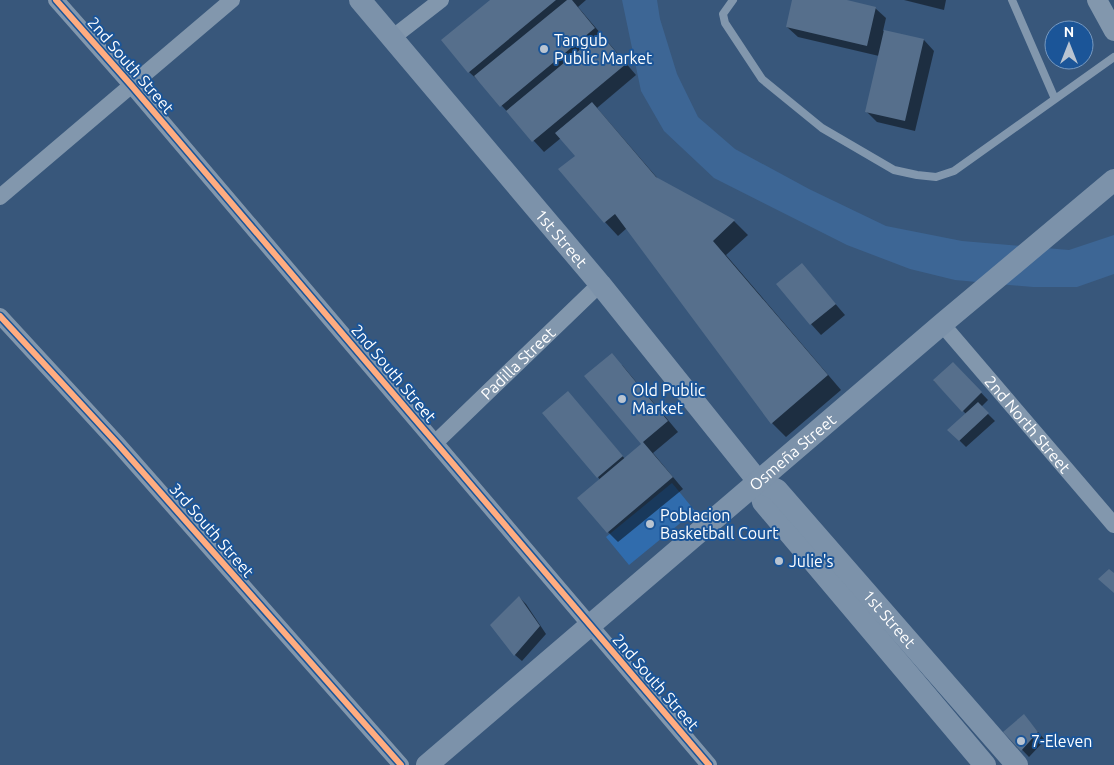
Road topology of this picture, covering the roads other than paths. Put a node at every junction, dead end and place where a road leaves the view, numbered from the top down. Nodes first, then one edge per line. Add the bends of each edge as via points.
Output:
1 (56, 0) edge
2 (232, 0) edge
3 (360, 0) edge
4 (441, 0) edge
5 (733, 0) edge
6 (1012, 0) edge
7 (1097, 0) edge
8 (1114, 31) edge
9 (392, 38) junction
10 (1114, 57) edge
11 (131, 86) junction
12 (1056, 99) junction
13 (1114, 180) edge
14 (0, 197) edge
15 (600, 284) junction
16 (0, 316) edge
17 (942, 324) junction
18 (435, 443) junction
19 (758, 480) junction
20 (1114, 525) edge
21 (590, 626) junction
22 (401, 765) edge
23 (427, 765) edge
24 (709, 765) edge
25 (985, 765) edge
26 (1018, 765) edge

1 - 11 street, 2nd South Street
2 - 11 street
3 - 9 main road, 1st Street
4 - 9 street
5 - 12 lane via 723,14 725,23 762,79 822,128 894,170 936,177 954,171
6 - 12 lane
7 - 8 street
9 - 15 main road, 1st Street
10 - 12 lane
11 - 14 street
11 - 18 street, 2nd South Street
13 - 17 main road, Osmeña Street
15 - 18 street, Padilla Street
15 - 19 main road, 1st Street
16 - 22 street, 3rd South Street via 117,443
17 - 19 main road, Osmeña Street
17 - 20 street, 2nd North Street
18 - 21 street, 2nd South Street
19 - 21 main road, Osmeña Street
19 - 25 main road, 1st Street via 763,502
19 - 26 main road, 1st Street via 778,490
21 - 23 main road, Osmeña Street
21 - 24 street, 2nd South Street

